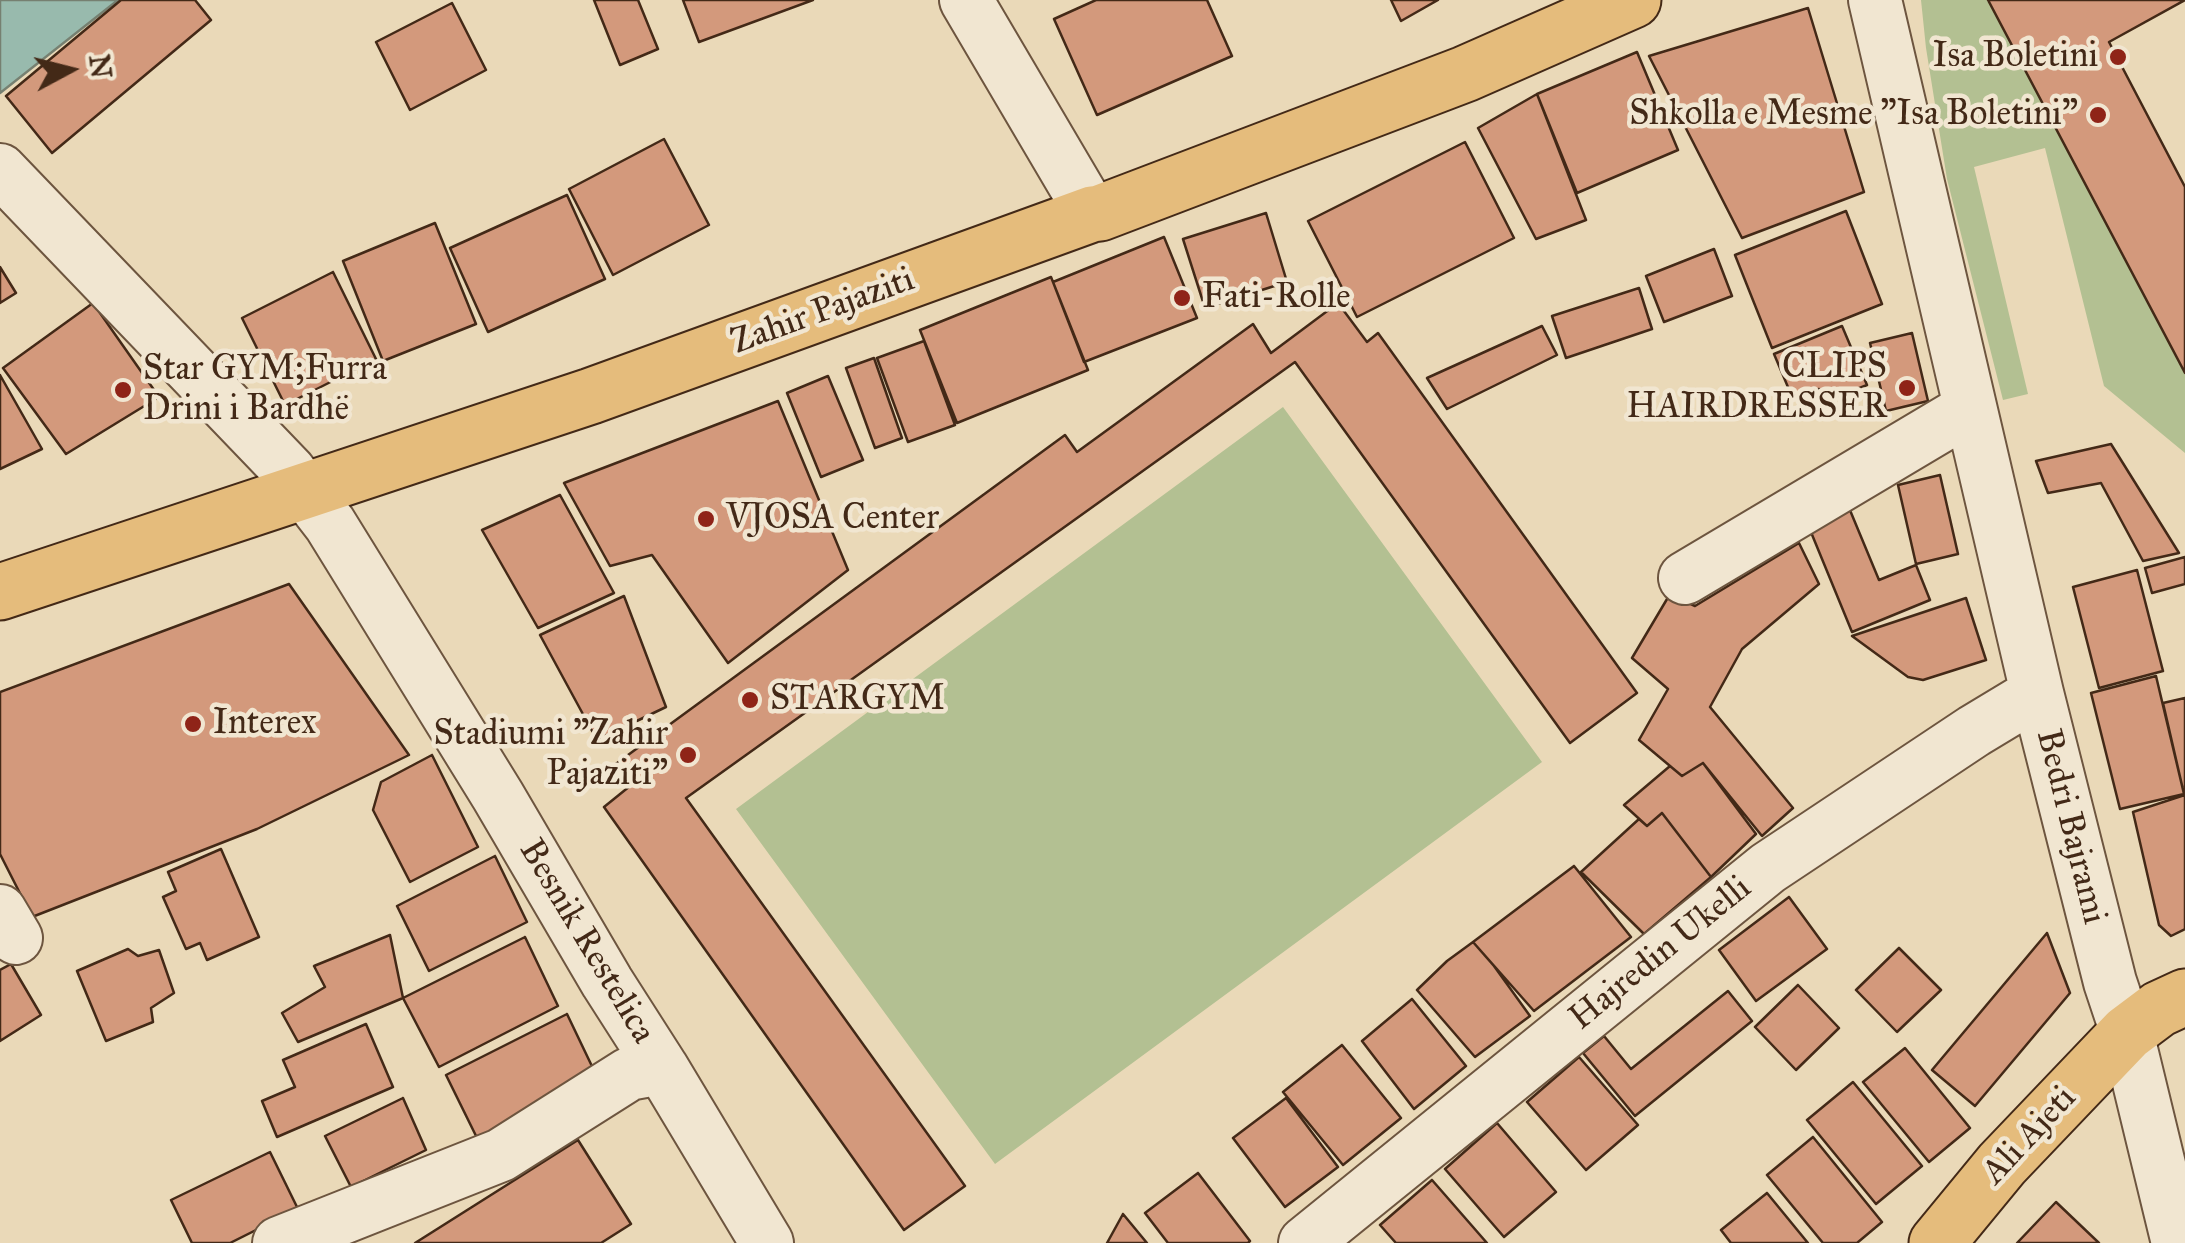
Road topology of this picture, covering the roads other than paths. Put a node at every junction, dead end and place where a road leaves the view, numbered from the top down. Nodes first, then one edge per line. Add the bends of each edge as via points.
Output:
1 (966, 0) edge
2 (1633, 0) edge
3 (1874, 0) edge
4 (0, 170) edge
5 (1092, 214) junction
6 (1969, 409) junction
7 (306, 491) junction
8 (1685, 578) dead end
9 (0, 592) edge
10 (2037, 693) junction
11 (2185, 997) edge
12 (2127, 1034) junction
13 (662, 1068) junction
14 (279, 1243) edge
15 (767, 1243) edge
16 (1305, 1243) edge
17 (1937, 1243) edge
18 (2178, 1243) edge

1 - 5 street
2 - 5 main road, Zahir Pajaziti via 1465,74
3 - 6 street, Bedri Bajrami
4 - 7 street, Besnik Restelica
5 - 7 main road, Zahir Pajaziti via 591,396
6 - 8 street
6 - 10 street, Bedri Bajrami
7 - 9 main road, Zahir Pajaziti
7 - 13 street, Besnik Restelica
10 - 12 street, Bedri Bajrami
10 - 16 street, Hajredin Ukelli via 1768,868
11 - 12 main road, Ali Ajeti
12 - 17 main road, Ali Ajeti via 2002,1164
12 - 18 street, Bedri Bajrami
13 - 14 street via 629,1074 501,1155
13 - 15 street, Besnik Restelica

